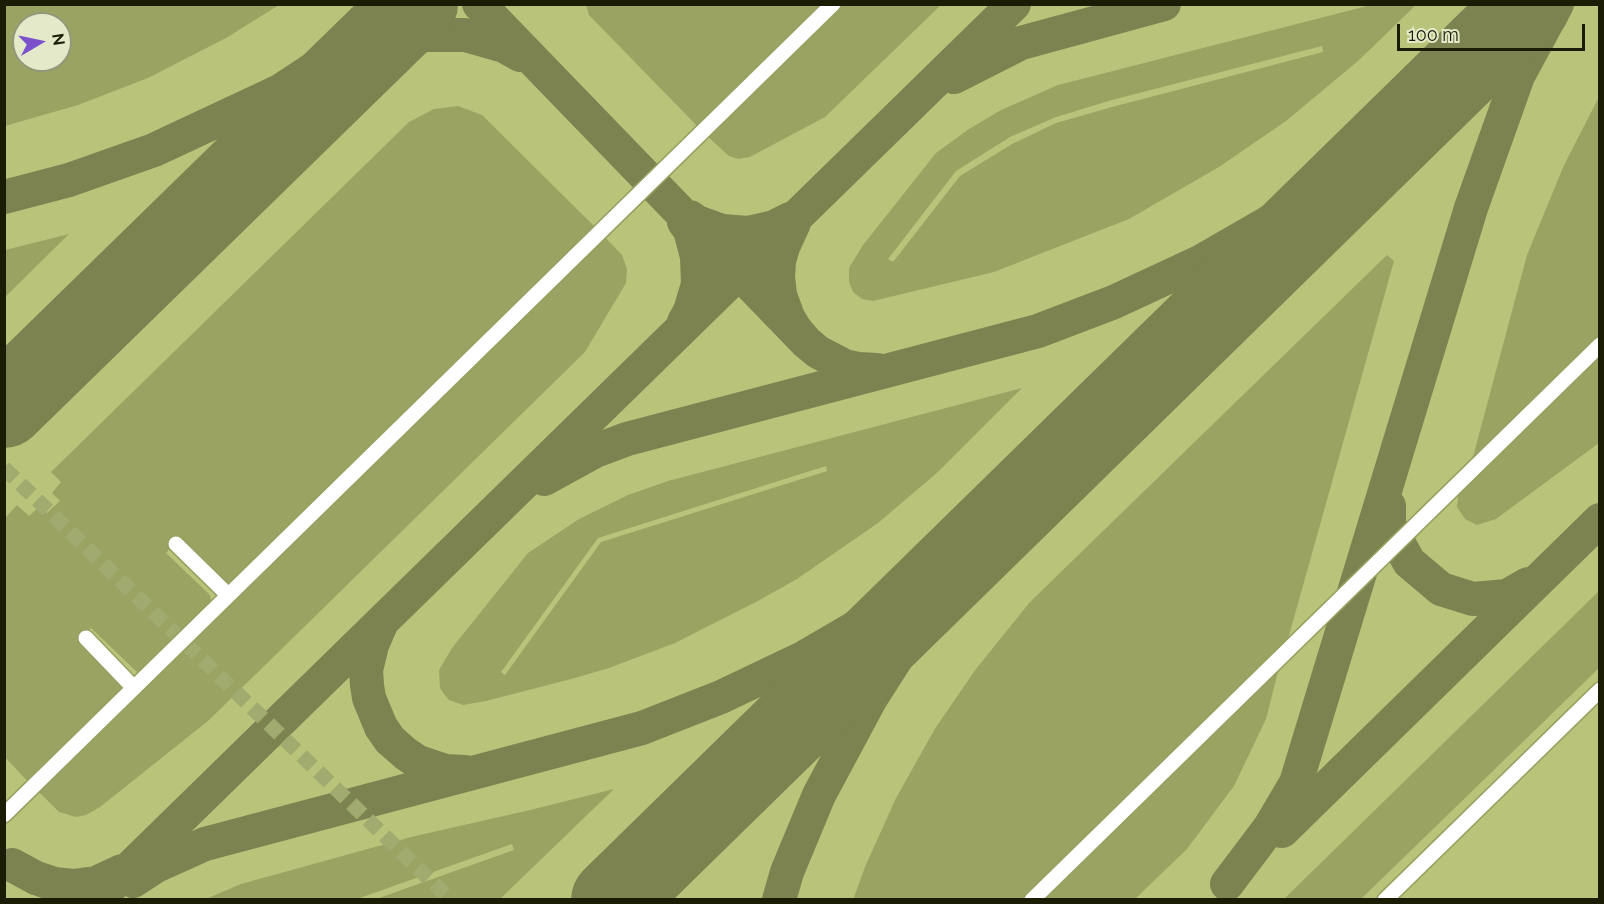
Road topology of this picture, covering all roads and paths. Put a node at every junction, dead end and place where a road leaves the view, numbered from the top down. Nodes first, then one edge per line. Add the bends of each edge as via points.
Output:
1 (833, 4) edge
2 (1599, 345) edge
3 (177, 544) dead end
4 (228, 595) junction
5 (86, 638) dead end
6 (134, 688) junction
7 (1599, 690) edge
8 (4, 815) edge
9 (1032, 900) edge
10 (1385, 900) edge

1 - 4 lane
2 - 9 lane
3 - 4 lane
4 - 6 lane
5 - 6 lane
6 - 8 lane
7 - 10 lane

